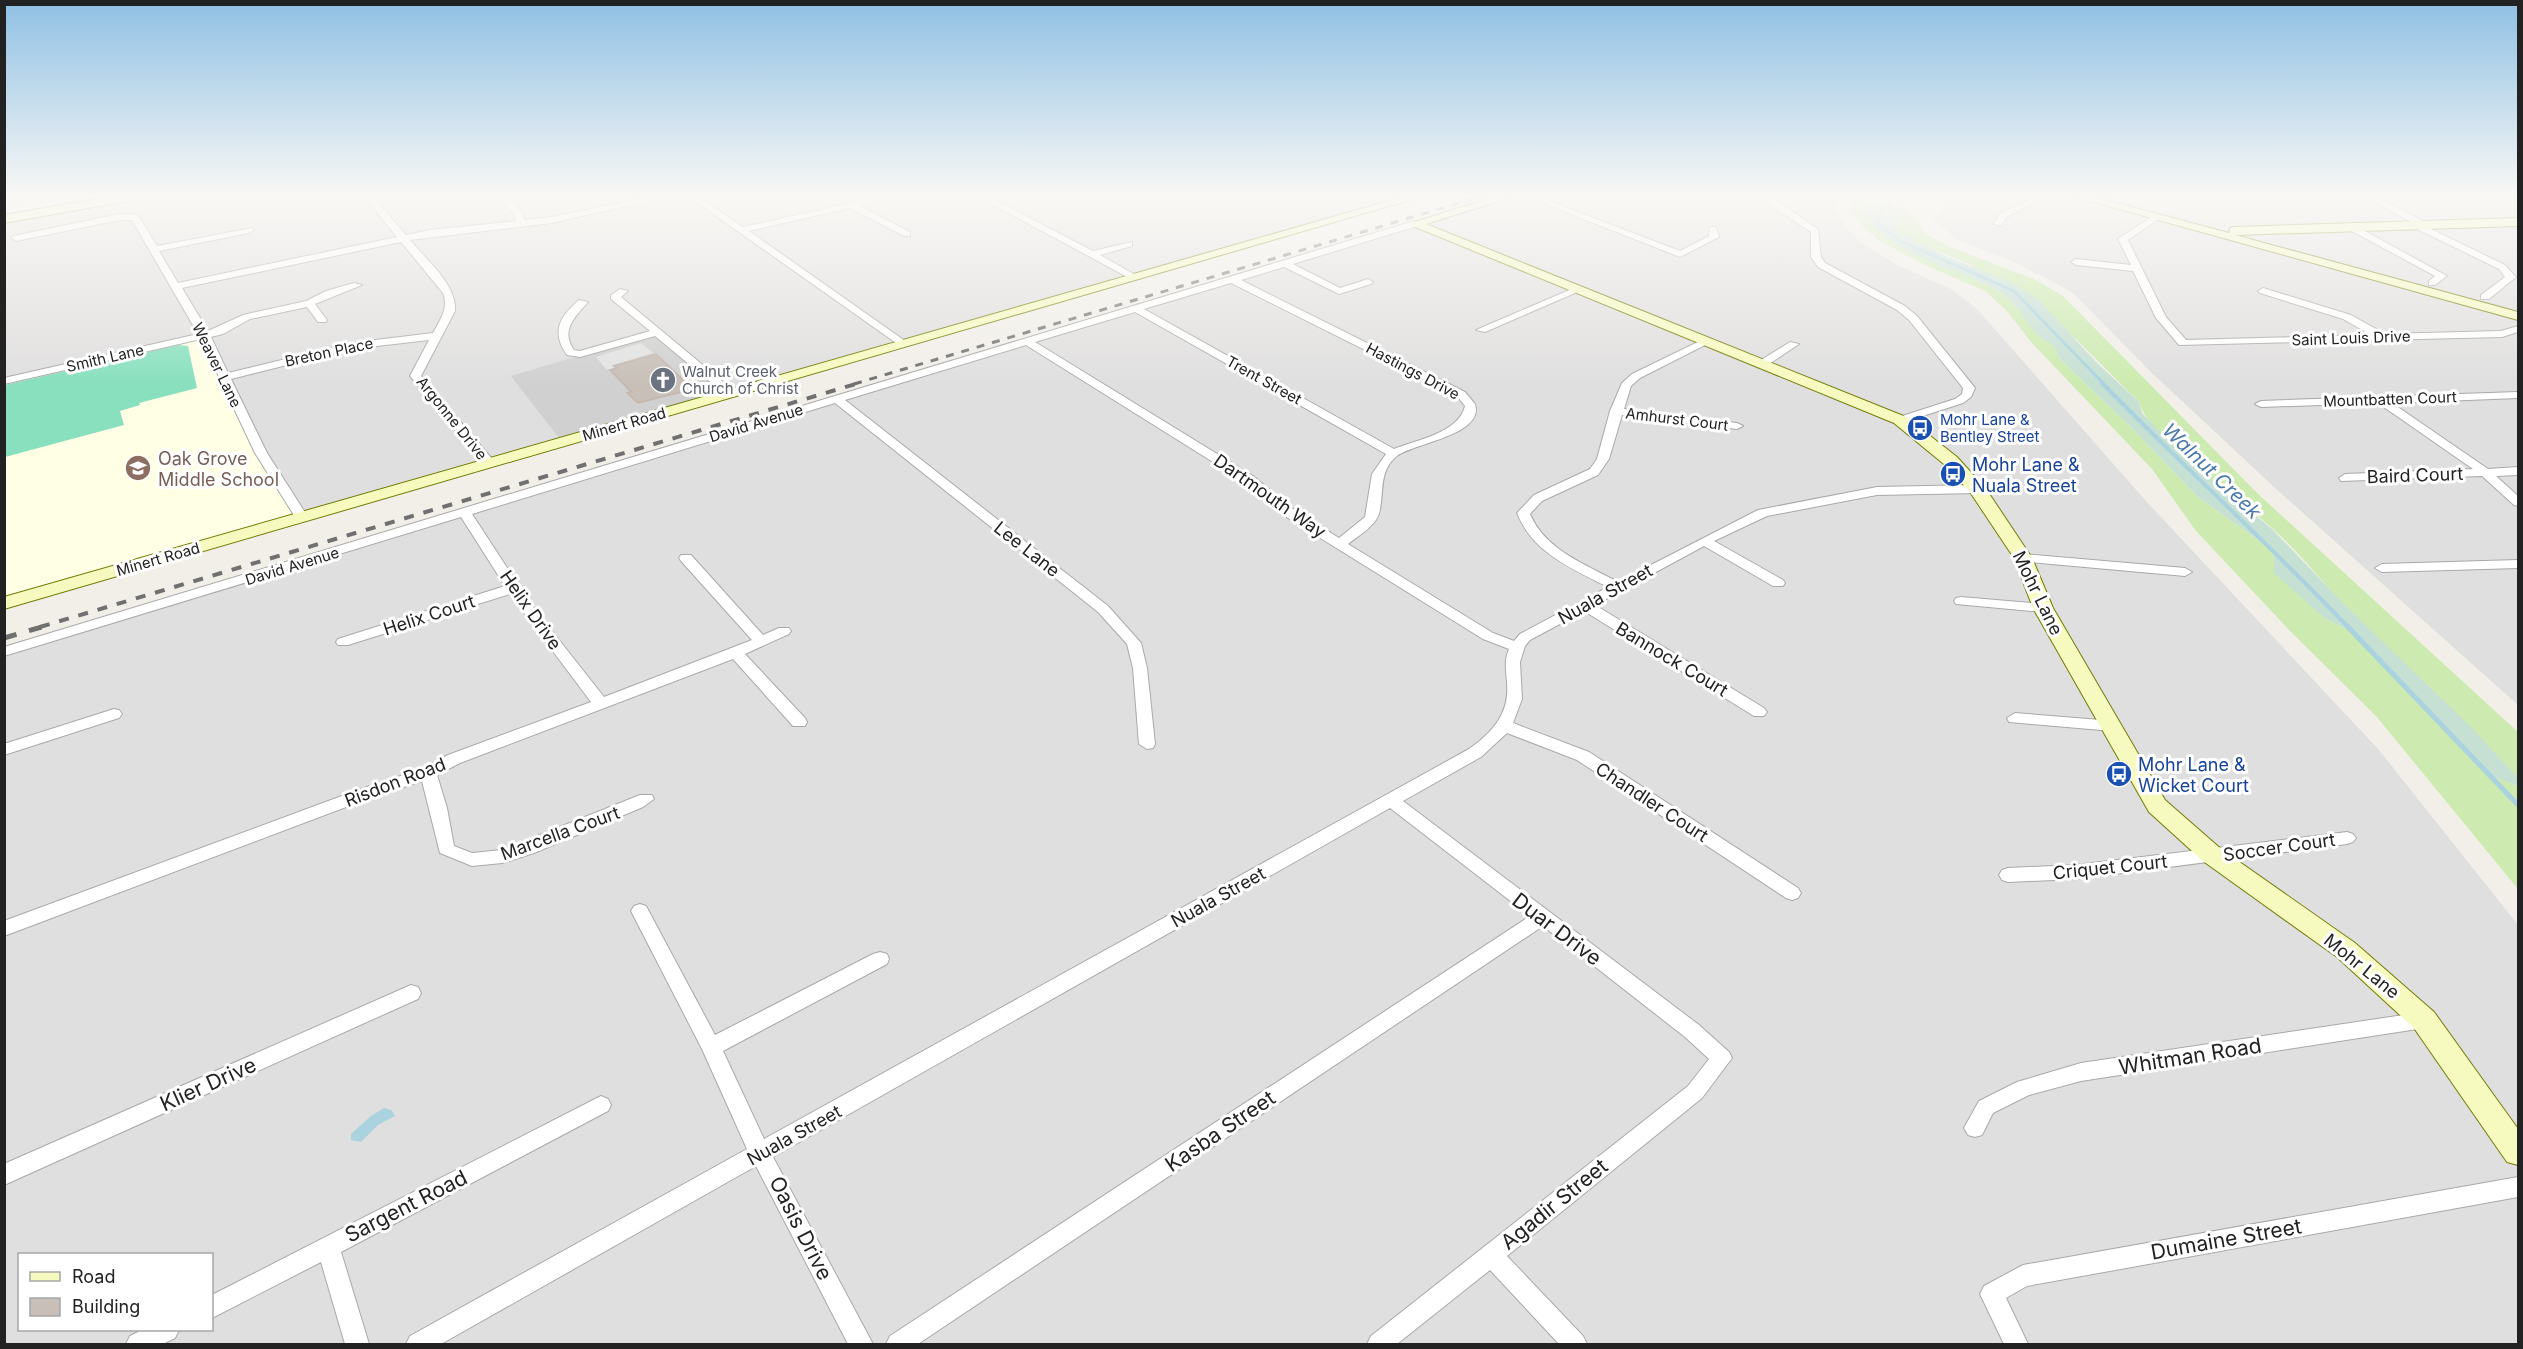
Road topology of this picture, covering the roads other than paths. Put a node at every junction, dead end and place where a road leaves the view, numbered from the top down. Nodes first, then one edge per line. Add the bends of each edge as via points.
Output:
1 (160, 259) edge
2 (305, 259) edge
3 (422, 259) edge
4 (783, 259) edge
5 (1099, 259) edge
6 (1202, 259) edge
7 (1297, 259) edge
8 (1500, 259) edge
9 (1817, 259) edge
10 (2133, 259) edge
11 (2310, 259) edge
12 (2409, 259) edge
13 (2486, 259) edge
14 (2076, 262) dead end
15 (1284, 263) junction
16 (2137, 268) junction
17 (1136, 278) junction
18 (1232, 279) junction
19 (1368, 282) dead end
20 (2432, 283) dead end
21 (357, 285) dead end
22 (176, 286) junction
23 (1577, 290) junction
24 (623, 291) dead end
25 (2263, 291) dead end
26 (2485, 297) dead end
27 (583, 302) dead end
28 (309, 303) junction
29 (1135, 308) junction
30 (2518, 316) edge
31 (322, 320) dead end
32 (1481, 330) dead end
33 (2518, 330) edge
34 (658, 332) junction
35 (205, 336) junction
36 (436, 336) junction
37 (2382, 336) junction
38 (1026, 340) junction
39 (1706, 342) junction
40 (903, 343) junction
41 (1794, 344) dead end
42 (1762, 364) junction
43 (224, 377) junction
44 (4, 381) edge
45 (730, 393) junction
46 (2518, 395) edge
47 (835, 398) junction
48 (2379, 399) junction
49 (2261, 404) dead end
50 (1617, 411) junction
51 (1900, 420) junction
52 (1737, 426) dead end
53 (1393, 453) junction
54 (489, 463) junction
55 (2518, 471) edge
56 (2485, 472) junction
57 (2345, 478) dead end
58 (1977, 489) junction
59 (2518, 502) edge
60 (465, 513) junction
61 (302, 517) junction
62 (1704, 541) junction
63 (1340, 544) junction
64 (686, 558) dead end
65 (2023, 558) junction
66 (2518, 564) edge
67 (2382, 568) dead end
68 (2185, 572) dead end
69 (1778, 583) dead end
70 (1616, 586) junction
71 (514, 588) junction
72 (1961, 601) dead end
73 (4, 603) edge
74 (1584, 605) junction
75 (2043, 608) junction
76 (784, 631) dead end
77 (761, 641) junction
78 (343, 642) dead end
79 (1516, 647) junction
80 (4, 652) edge
81 (736, 653) junction
82 (601, 704) junction
83 (1759, 712) dead end
84 (114, 714) dead end
85 (2015, 718) dead end
86 (799, 723) dead end
87 (1505, 726) junction
88 (2114, 726) junction
89 (1147, 744) dead end
90 (4, 750) edge
91 (428, 773) junction
92 (646, 799) dead end
93 (1391, 800) junction
94 (2347, 838) dead end
95 (2212, 855) junction
96 (2007, 875) dead end
97 (1792, 893) dead end
98 (640, 911) dead end
99 (1541, 918) junction
100 (4, 929) edge
101 (880, 959) dead end
102 (411, 993) dead end
103 (2424, 1020) junction
104 (711, 1047) junction
105 (1722, 1058) joint
106 (601, 1105) dead end
107 (1975, 1128) dead end
108 (2518, 1152) edge
109 (761, 1153) junction
110 (4, 1176) edge
111 (2518, 1187) edge
112 (328, 1247) junction
113 (1491, 1255) junction
114 (213, 1306) edge
115 (163, 1331) edge
116 (138, 1344) edge
117 (357, 1344) edge
118 (418, 1344) edge
119 (861, 1344) edge
120 (898, 1344) edge
121 (1379, 1344) edge
122 (1575, 1344) edge
123 (2016, 1344) edge

1 - 22 street, Weaver Lane
2 - 22 street
3 - 36 street, Argonne Drive via 452,300
4 - 40 street
5 - 17 street
6 - 17 street, Minert Road
7 - 15 street, David Avenue
8 - 23 street, Mohr Lane
9 - 51 street via 1821,265 1913,318 1969,388 1959,401
10 - 16 street
11 - 30 street
12 - 20 street via 2442,276
13 - 26 street via 2511,277
14 - 16 street
15 - 18 street, David Avenue
15 - 19 street via 1339,291
16 - 37 street, Saint Louis Drive via 2161,318 2183,343
17 - 40 street, Minert Road
18 - 29 street, David Avenue
18 - 53 street, Hastings Drive via 1461,394 1471,406 1469,416 1457,428
21 - 28 street, Smith Lane
22 - 35 street, Weaver Lane
23 - 32 street
23 - 39 street, Mohr Lane
24 - 34 street via 615,297
25 - 37 street via 2347,317
27 - 34 street via 572,311 561,330 562,344 571,353 580,354
28 - 31 street
28 - 35 street, Smith Lane via 247,317
29 - 38 street, David Avenue
29 - 53 street, Trent Street
33 - 37 street, Saint Louis Drive via 2502,334
34 - 45 street
35 - 43 street, Weaver Lane
35 - 44 street, Smith Lane
36 - 43 street, Breton Place via 351,346
36 - 54 street, Argonne Drive via 415,376
38 - 47 street, David Avenue
38 - 63 street, Dartmouth Way via 1249,479 1285,510
39 - 42 street, Mohr Lane
39 - 50 street via 1635,376 1626,385
40 - 45 street, Minert Road
41 - 42 street
42 - 51 street, Mohr Lane
43 - 61 street, Weaver Lane via 261,453
45 - 54 street, Minert Road
46 - 48 street, Mountbatten Court
47 - 60 street, David Avenue
47 - 89 street, Lee Lane via 1103,609 1134,643
48 - 49 street, Mountbatten Court
48 - 56 street
50 - 52 street, Amhurst Court
50 - 70 street via 1603,459 1594,472 1538,498 1522,513 1527,529 1545,546
51 - 58 street, Mohr Lane via 1951,461
53 - 63 street via 1378,474 1371,518
54 - 61 street, Minert Road
55 - 56 street, Baird Court
56 - 57 street, Baird Court
56 - 59 street
58 - 62 street, Nuala Street via 1876,490 1762,513
58 - 65 street, Mohr Lane
60 - 71 street, Helix Drive
60 - 80 street, David Avenue
61 - 73 street, Minert Road
62 - 69 street
62 - 70 street, Nuala Street
63 - 79 street, Dartmouth Way via 1488,636
64 - 77 street
65 - 68 street
65 - 75 street, Mohr Lane
66 - 67 street
70 - 74 street, Nuala Street
71 - 78 street, Helix Court
71 - 82 street, Helix Drive
72 - 75 street
74 - 79 street, Nuala Street via 1525,637
74 - 83 street, Bannock Court
75 - 88 street, Mohr Lane
76 - 77 street, Risdon Road
77 - 81 street, Risdon Road
79 - 87 street, Nuala Street via 1511,657 1513,708
81 - 82 street, Risdon Road
81 - 86 street
82 - 91 street, Risdon Road via 454,759
84 - 90 street
85 - 88 street
87 - 93 street, Nuala Street via 1475,753
87 - 97 street, Chandler Court via 1583,756
88 - 95 street, Mohr Lane via 2157,806
91 - 92 street, Marcella Court via 446,849 459,857 476,860 515,853
91 - 100 street, Risdon Road
93 - 99 street, Duar Drive
93 - 109 street, Nuala Street
94 - 95 street, Soccer Court
95 - 96 street, Criquet Court via 2076,872
95 - 103 street, Mohr Lane via 2346,950
98 - 104 street
99 - 105 street, Duar Drive via 1692,1031
99 - 120 street, Kasba Street
101 - 104 street
102 - 110 street, Klier Drive
103 - 107 street, Whitman Road via 2081,1072 2024,1088 1986,1107
103 - 108 street, Mohr Lane
104 - 109 street, Oasis Drive
105 - 113 street, Agadir Street via 1695,1092
106 - 112 street, Sargent Road
109 - 118 street, Nuala Street
109 - 119 street, Oasis Drive
111 - 123 street, Dumaine Street via 2023,1276 1992,1294
112 - 114 street, Sargent Road
112 - 117 street
113 - 121 street, Agadir Street
113 - 122 street
115 - 116 street

